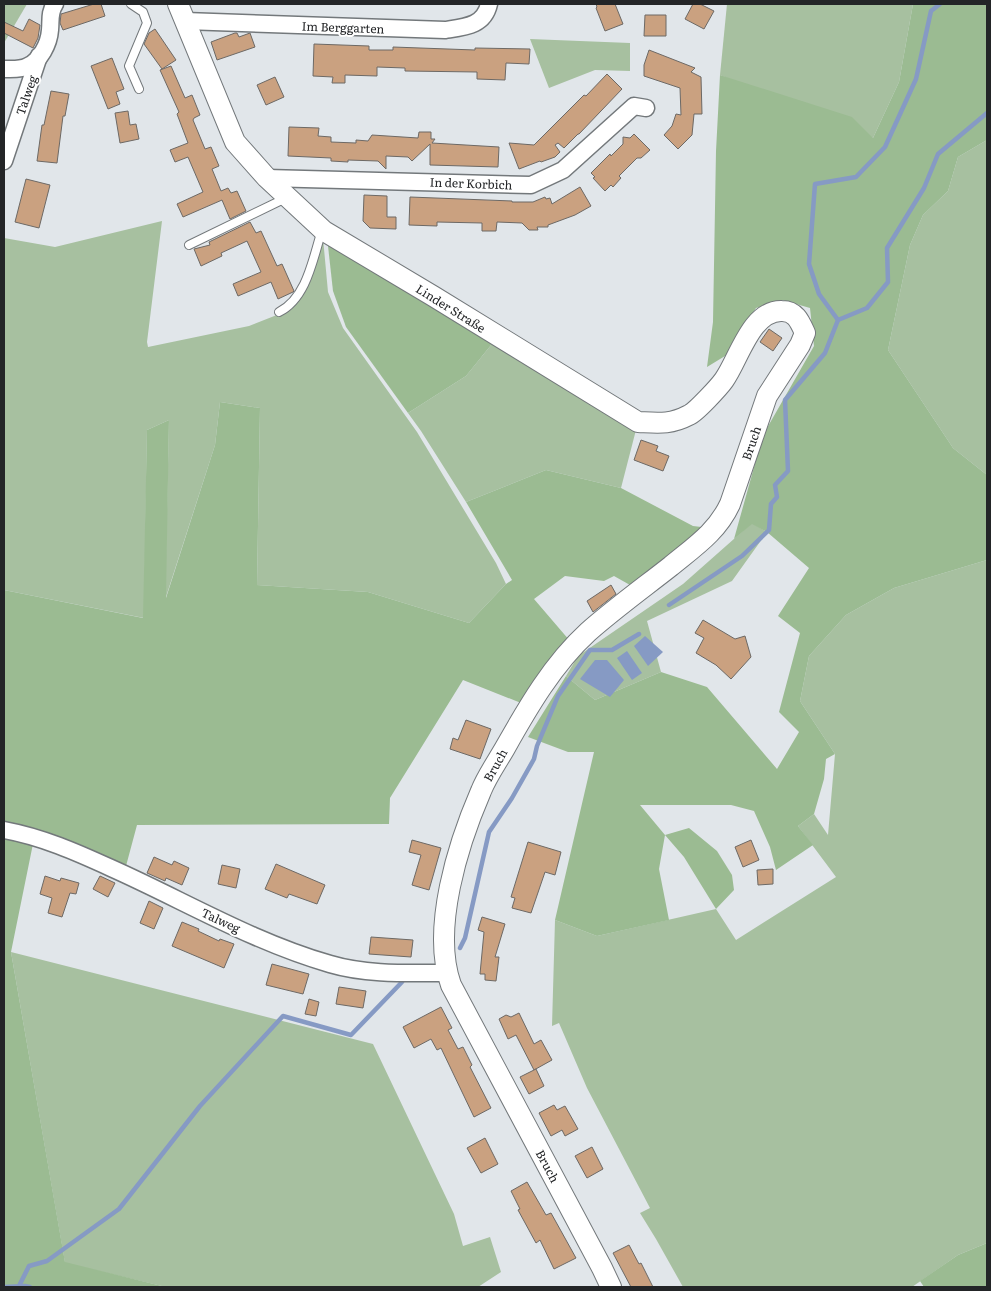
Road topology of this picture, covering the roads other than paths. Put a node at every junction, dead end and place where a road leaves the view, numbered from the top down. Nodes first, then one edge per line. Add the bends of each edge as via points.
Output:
1 (55, 4) edge
2 (131, 4) edge
3 (489, 4) edge
4 (181, 12) edge
5 (39, 56) junction
6 (4, 69) edge
7 (139, 89) dead end
8 (646, 108) dead end
9 (4, 161) edge
10 (267, 178) junction
11 (288, 197) junction
12 (322, 230) junction
13 (189, 245) dead end
14 (789, 311) joint
15 (279, 312) dead end
16 (4, 830) edge
17 (447, 973) junction
18 (611, 1287) edge

1 - 5 street, Talweg via 51,9 50,33
2 - 7 lane via 143,12 147,23 129,66
3 - 4 street, Im Berggarten via 487,13 473,25 445,30
4 - 10 street, Linder Straße via 235,142
5 - 6 street, Talweg via 27,67
5 - 9 street, Talweg
8 - 10 street, In der Korbich via 634,106 563,170 531,185
10 - 11 street, Linder Straße
11 - 12 street, Linder Straße
11 - 13 lane
12 - 14 street, Linder Straße via 638,422 668,424 691,415 724,380 751,331 764,316
12 - 15 lane via 305,285 287,308
14 - 17 street, Bruch via 800,320 805,333 767,396 723,520 703,540 588,632 562,658 523,715 481,790 460,846 448,901 443,942
16 - 17 street, Talweg via 66,847 244,931 331,965 361,970
17 - 18 street, Bruch

